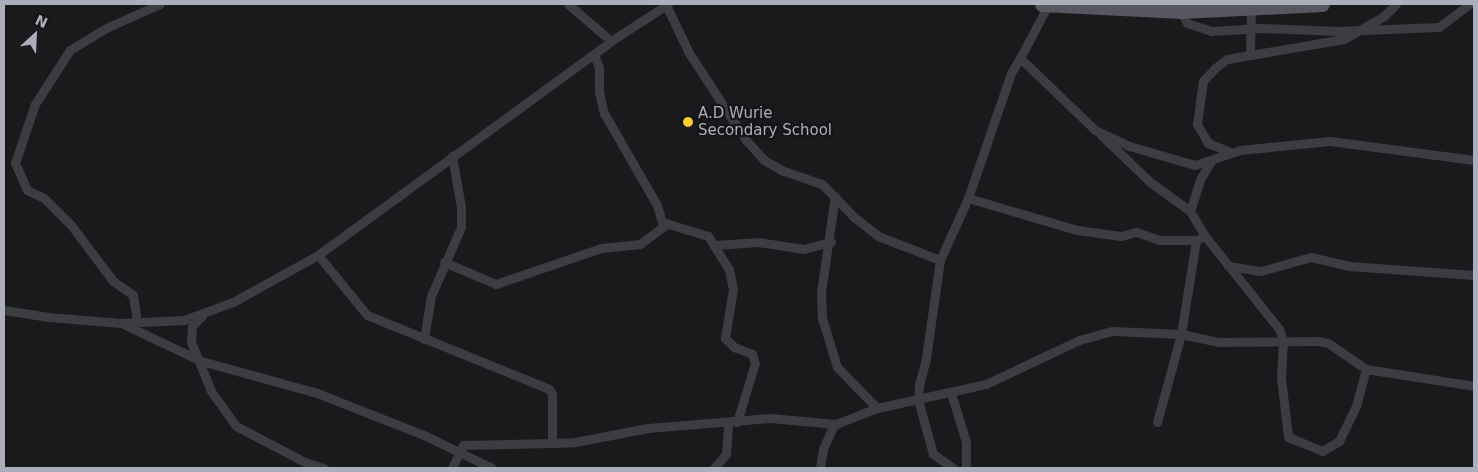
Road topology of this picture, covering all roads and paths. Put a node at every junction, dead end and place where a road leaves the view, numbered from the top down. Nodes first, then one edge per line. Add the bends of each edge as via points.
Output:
1 (160, 4) edge
2 (568, 4) edge
3 (667, 4) edge
4 (1045, 4) edge
5 (1322, 4) edge
6 (1396, 4) edge
7 (1470, 4) edge
8 (1078, 6) edge
9 (1251, 6) edge
10 (1181, 11) junction
11 (1249, 29) junction
12 (1362, 30) junction
13 (611, 41) junction
14 (594, 54) junction
15 (1250, 54) junction
16 (1020, 58) junction
17 (1095, 130) junction
18 (1230, 152) junction
19 (452, 156) junction
20 (1474, 160) edge
21 (1211, 162) junction
22 (835, 196) junction
23 (968, 198) junction
24 (1190, 211) junction
25 (667, 224) junction
26 (1205, 236) junction
27 (1196, 240) junction
28 (831, 242) junction
29 (716, 245) junction
30 (318, 255) junction
31 (940, 260) junction
32 (444, 262) junction
33 (1228, 266) junction
34 (1474, 275) edge
35 (4, 310) edge
36 (202, 316) junction
37 (137, 321) junction
38 (121, 323) junction
39 (1181, 334) junction
40 (424, 339) junction
41 (1283, 340) junction
42 (201, 361) junction
43 (1366, 369) junction
44 (1474, 386) edge
45 (951, 393) junction
46 (918, 400) junction
47 (877, 408) junction
48 (733, 422) junction
49 (1156, 422) dead end
50 (834, 424) junction
51 (552, 443) junction
52 (458, 451) junction
53 (324, 468) edge
54 (452, 468) edge
55 (492, 468) edge
56 (714, 468) edge
57 (820, 468) edge
58 (953, 468) edge
59 (966, 468) edge

1 - 37 street via 106,28 70,50 35,104 15,163 28,190 44,198 71,225 118,287 133,295
2 - 13 street
3 - 13 street
3 - 22 street via 689,53 756,152 781,170 822,184
4 - 8 main road
4 - 16 street
5 - 9 main road
6 - 12 street
7 - 12 street via 1439,27
8 - 10 main road
9 - 10 main road
9 - 11 street
10 - 11 street via 1187,23 1195,28 1211,31
11 - 12 street
11 - 15 street
12 - 15 street via 1321,44
13 - 14 street
14 - 19 street
14 - 25 street via 604,113 657,205 662,222
15 - 18 street via 1227,59 1215,68 1203,81 1200,94 1197,124 1202,135 1208,143
16 - 17 street
16 - 23 street via 1011,73
17 - 21 street via 1158,156 1195,165
17 - 24 street via 1150,182
18 - 20 street via 1330,141
18 - 21 street
19 - 30 street
19 - 32 street via 461,207 461,227
21 - 24 street
22 - 28 street
22 - 31 street via 878,236
23 - 27 street via 1077,230 1121,236 1136,232 1160,240
23 - 31 street
24 - 26 street
25 - 29 street via 698,230
25 - 32 street via 640,244 602,248 496,284
26 - 27 street
26 - 33 street
27 - 39 street
28 - 29 street via 803,249 758,242
28 - 47 street via 821,292 822,318 828,341 844,376
29 - 48 street via 729,269 732,289 726,338 734,347 752,354 755,363
30 - 36 street
30 - 40 street via 367,315
31 - 46 street
32 - 40 street via 431,296
33 - 34 street via 1261,271 1311,257 1349,266
33 - 41 street via 1274,321
35 - 38 street via 48,318
36 - 37 street via 184,320
36 - 42 street via 195,321 190,334
37 - 38 street
38 - 42 street
39 - 41 street via 1219,342
39 - 45 street via 1113,331 1080,340 986,384
39 - 49 street
40 - 51 street via 549,389 552,394
41 - 43 street via 1328,343
41 - 43 street via 1281,378 1288,437 1311,449 1331,448 1347,429
42 - 52 street via 317,393
42 - 53 street via 212,391 236,426 305,462
43 - 44 street
45 - 46 street
45 - 59 street via 966,442
46 - 47 street
46 - 58 street via 933,454
47 - 50 street
48 - 50 street via 770,418
48 - 51 street via 648,428 576,442
48 - 56 street via 726,454
50 - 57 street via 823,449
51 - 52 street via 473,443
52 - 54 street
52 - 55 street

